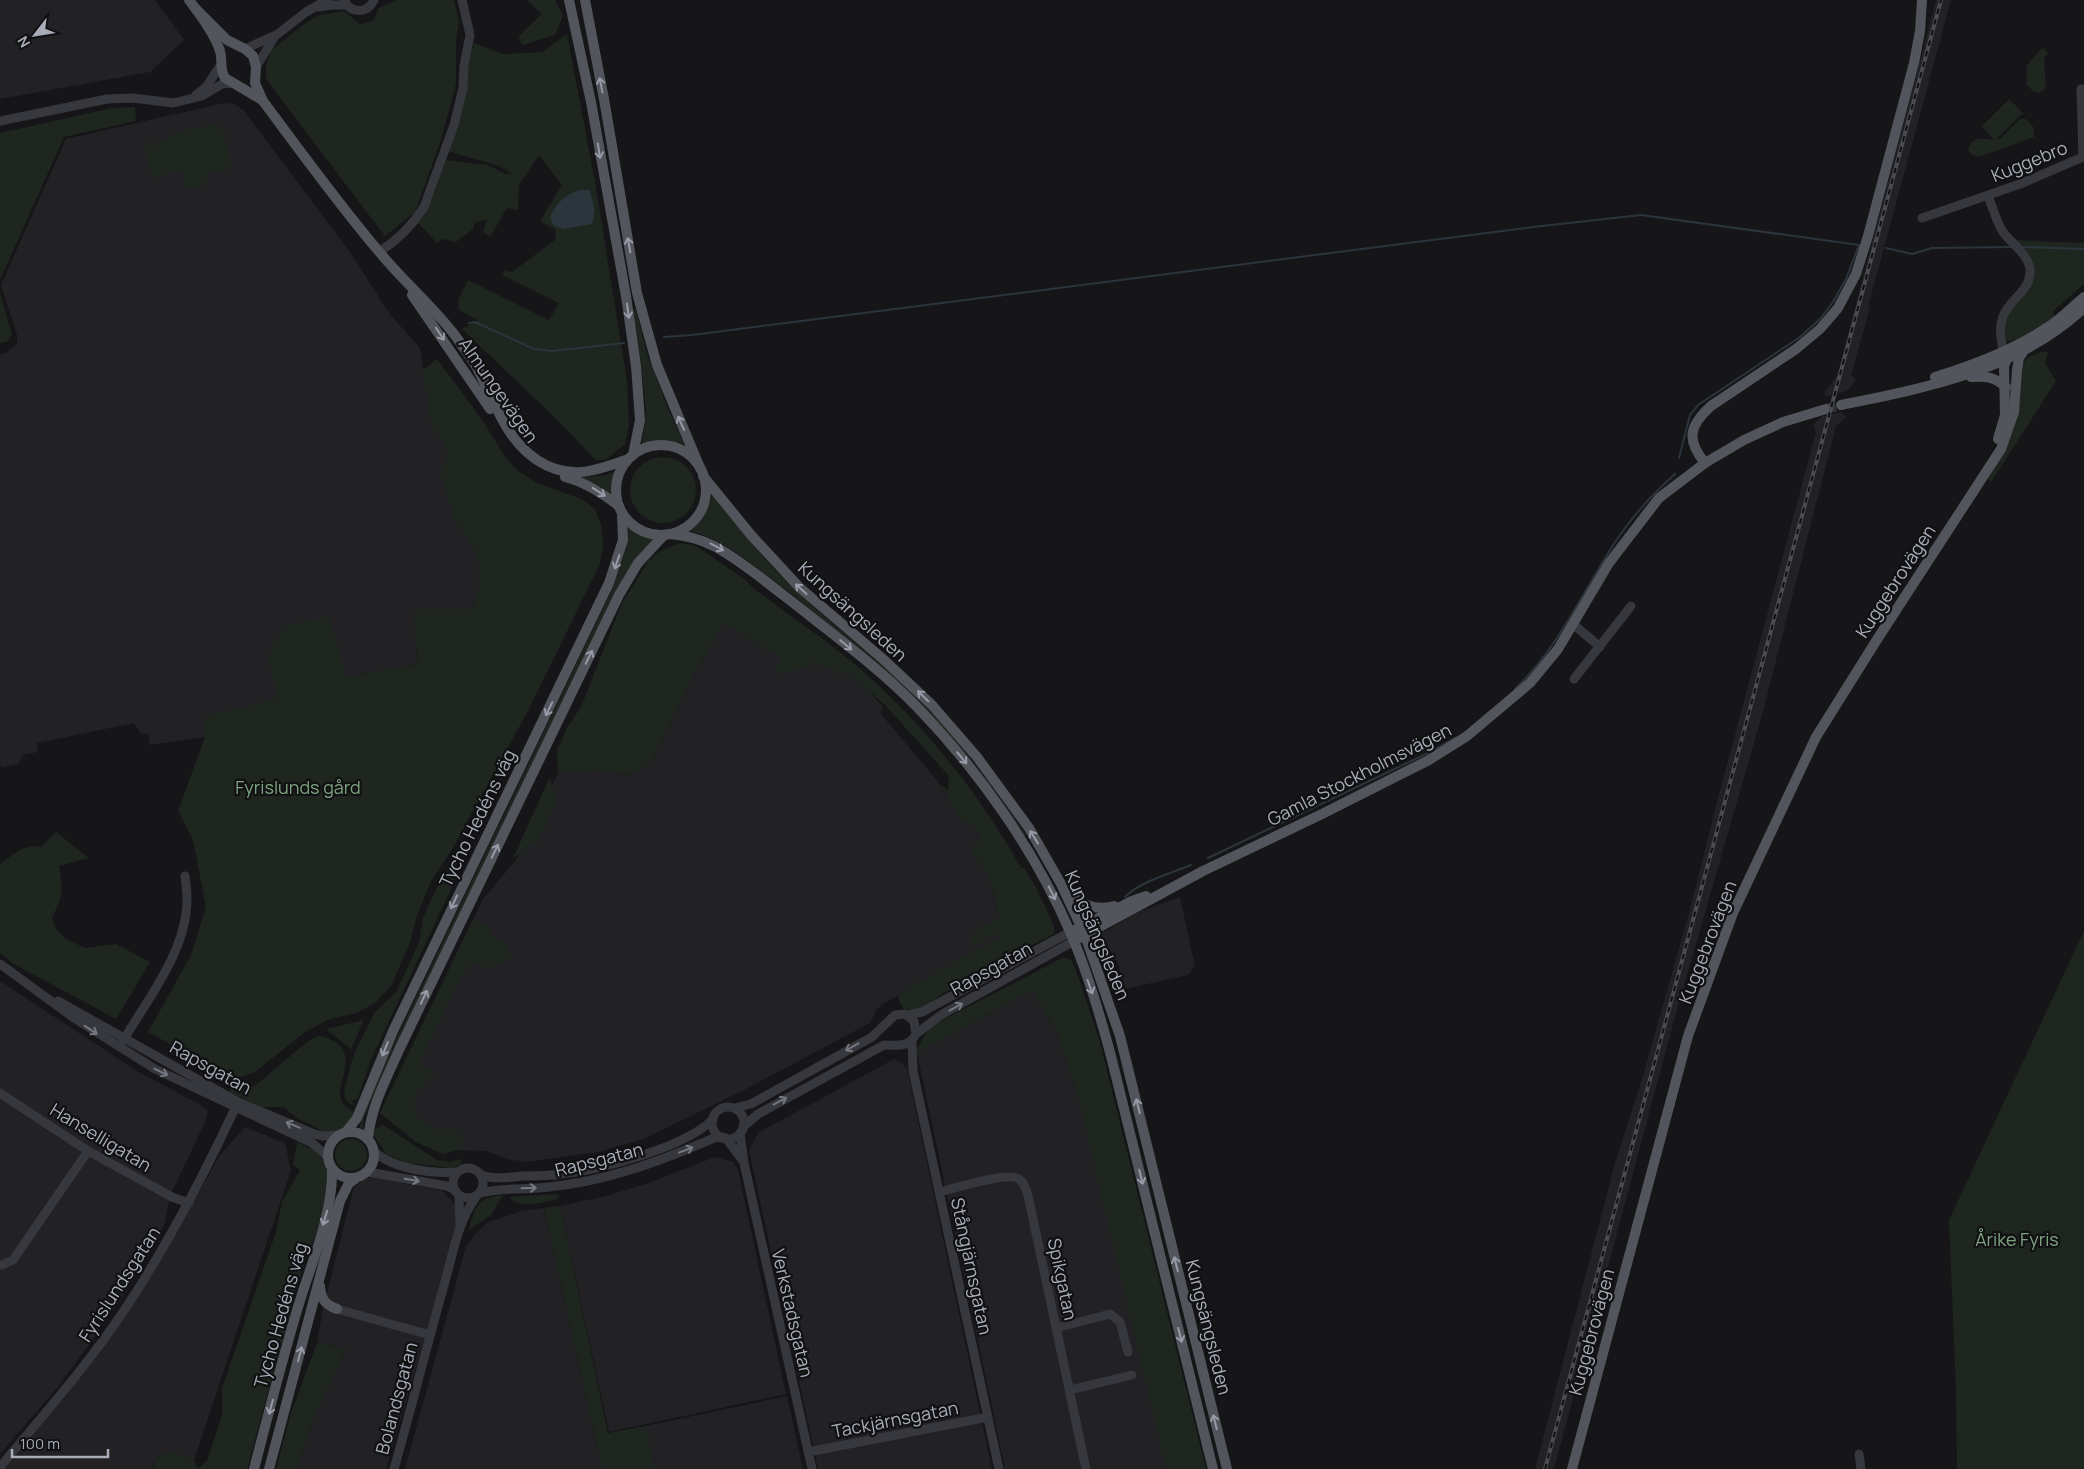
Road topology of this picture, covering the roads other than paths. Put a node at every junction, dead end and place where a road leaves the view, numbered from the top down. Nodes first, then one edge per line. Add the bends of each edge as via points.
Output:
1 (327, 0) edge
2 (569, 0) edge
3 (585, 0) edge
4 (1922, 0) edge
5 (375, 1) edge
6 (463, 1) edge
7 (345, 3) edge
8 (192, 4) edge
9 (315, 8) junction
10 (278, 34) junction
11 (242, 49) junction
12 (221, 62) junction
13 (255, 69) junction
14 (235, 83) junction
15 (2081, 89) dead end
16 (194, 97) junction
17 (263, 101) junction
18 (0, 121) edge
19 (2084, 158) edge
20 (1988, 196) junction
21 (1922, 218) dead end
22 (379, 252) junction
23 (403, 279) junction
24 (2084, 297) edge
25 (2084, 308) edge
26 (2023, 352) junction
27 (2005, 356) junction
28 (1957, 378) junction
29 (2011, 389) junction
30 (1870, 399) junction
31 (1841, 405) tunnel mouth
32 (1826, 409) tunnel mouth
33 (630, 457) junction
34 (1705, 463) junction
35 (702, 472) junction
36 (620, 510) junction
37 (667, 535) junction
38 (1631, 606) dead end
39 (1573, 624) junction
40 (1600, 647) junction
41 (1574, 680) dead end
42 (185, 876) dead end
43 (1061, 884) junction
44 (1166, 889) junction
45 (1132, 901) junction
46 (1083, 931) junction
47 (1072, 937) junction
48 (1, 967) edge
49 (38, 990) junction
50 (908, 1016) junction
51 (887, 1022) junction
52 (125, 1037) junction
53 (914, 1038) junction
54 (897, 1045) junction
55 (119, 1048) junction
56 (913, 1071) junction
57 (0, 1093) edge
58 (236, 1105) junction
59 (735, 1108) junction
60 (713, 1119) junction
61 (742, 1130) junction
62 (343, 1134) junction
63 (724, 1138) junction
64 (368, 1139) junction
65 (88, 1151) junction
66 (374, 1151) junction
67 (327, 1156) junction
68 (744, 1163) junction
69 (332, 1170) junction
70 (368, 1172) junction
71 (457, 1172) junction
72 (482, 1175) junction
73 (355, 1179) junction
74 (940, 1192) junction
75 (457, 1193) junction
76 (478, 1195) junction
77 (189, 1203) junction
78 (459, 1232) junction
79 (2, 1265) dead end
80 (320, 1281) junction
81 (337, 1308) junction
82 (310, 1316) junction
83 (1056, 1328) junction
84 (430, 1335) junction
85 (1128, 1352) dead end
86 (1132, 1375) dead end
87 (1070, 1390) junction
88 (988, 1417) junction
89 (808, 1452) junction
90 (1859, 1454) dead end
91 (0, 1467) edge
92 (254, 1469) edge
93 (269, 1469) edge
94 (394, 1469) edge
95 (812, 1469) edge
96 (999, 1469) edge
97 (1086, 1469) edge
98 (1213, 1469) edge
99 (1227, 1469) edge
100 (1572, 1469) edge
101 (1860, 1469) edge

1 - 9 street
2 -> 33 main road via 591,102 636,366 640,420
35 -> 3 main road via 658,365 637,293
4 - 34 main road via 1914,63 1856,274 1838,308 1820,329 1699,417 1692,442
5 - 7 street via 361,11
6 - 22 street via 470,36 464,66 464,88 454,125 424,207 398,239
7 - 9 street
8 - 11 main road, Almungevägen via 227,40
8 - 12 main road, Almungevägen via 218,46
9 - 10 street
10 - 11 street
10 - 13 street
11 - 12 main road via 228,51
11 - 13 main road, Almungevägen via 253,56
12 - 14 main road, Almungevägen via 225,78
12 - 16 street via 206,86
13 - 14 main road via 248,80
13 - 17 main road, Almungevägen via 255,83
14 - 16 street via 222,84
14 - 17 main road, Almungevägen
15 - 19 street, Kuggebro
16 - 18 street via 161,103 133,98 107,99
17 - 22 main road, Almungevägen
19 - 20 street, Kuggebro
20 - 21 street, Kuggebro
20 - 27 street, Kuggebro via 2004,233 2030,266 2027,285 2002,316 1999,329
22 - 23 main road, Almungevägen
23 - 33 main road, Almungevägen via 457,338 475,365 506,426 527,452 556,469 579,473
23 -> 36 main road, Almungevägen via 513,444 527,459 593,488
24 - 27 main road via 2048,328
25 - 26 main road via 2063,327
26 - 27 main road
26 - 29 main road, Kuggebrovägen
27 - 28 main road
27 - 29 main road, Kuggebrovägen via 2004,366
27 - 30 main road
28 - 29 main road via 1989,376
28 - 30 main road
29 - 100 main road, Kuggebrovägen via 2002,430 1984,475 1816,737 1733,913 1688,1036
30 - 31 main road
32 - 34 main road, Gamla Stockholmsvägen via 1783,422
33 - 35 main road via 644,448 669,446 692,458
33 - 36 main road via 616,482
34 - 39 main road, Gamla Stockholmsvägen via 1659,498 1609,564
35 - 37 main road via 705,497 699,512 689,525
43 -> 35 main road, Kungsängsleden via 1008,798 932,705 884,659 799,587 751,535
36 - 37 main road via 640,530
36 -> 62 main road, Tycho Hedéns väg via 623,540 609,583 401,1014 357,1118
37 -> 47 main road, Kungsängsleden via 706,541 732,556 840,640 916,706 970,768 995,803 1042,874
64 -> 37 main road, Tycho Hedéns väg via 371,1114 399,1050 619,594 638,563
38 - 40 street
39 - 40 street
39 - 44 main road, Gamla Stockholmsvägen via 1558,649 1530,683 1467,736 1429,760
40 - 41 street
42 - 52 street via 187,900 180,939
43 - 45 main road via 1082,903 1095,908
43 - 46 main road, Kungsängsleden
44 - 45 main road, Gamla Stockholmsvägen
44 - 46 main road, Gamla Stockholmsvägen
45 - 46 main road, Gamla Stockholmsvägen
46 - 47 main road, Rapsgatan
99 -> 46 main road, Kungsängsleden via 1120,1036
47 - 50 street, Rapsgatan
53 -> 47 street, Rapsgatan via 940,1015
47 -> 98 main road, Kungsängsleden via 1111,1056
48 - 49 street, Rapsgatan
49 - 52 street, Rapsgatan
49 -> 55 street, Rapsgatan
50 - 51 street via 895,1015
50 - 53 street via 916,1026
51 - 54 street via 886,1034
51 -> 59 street via 868,1039 751,1104
52 - 55 street
52 - 58 street, Rapsgatan
53 - 54 street via 907,1044
53 - 56 street, Stångjärnsgatan
54 - 56 street, Stångjärnsgatan
61 -> 54 street via 758,1114 884,1045
55 -> 58 street, Rapsgatan via 155,1069
56 - 74 street, Stångjärnsgatan
57 - 65 street, Hanselligatan
62 -> 58 street, Rapsgatan via 314,1134
58 - 67 street, Rapsgatan via 312,1143
58 - 77 street, Fyrislundsgatan
59 - 60 street via 723,1108
59 - 61 street via 742,1115
60 - 63 street via 716,1133
60 - 72 street, Rapsgatan via 693,1135 623,1161 561,1174 488,1178
61 - 63 street via 736,1136
61 - 68 street, Verkstadsgatan
62 - 64 main road via 362,1134
62 - 67 main road via 329,1148
63 - 68 street, Verkstadsgatan
76 -> 63 street, Rapsgatan via 493,1190 549,1188 592,1180 630,1171 714,1138
64 - 66 main road
65 - 77 street, Hanselligatan
65 - 79 street via 14,1260
66 - 70 main road via 375,1159
66 - 71 street via 380,1158 400,1165
67 - 69 main road
68 - 89 street, Verkstadsgatan
69 - 73 main road via 342,1178
69 -> 92 main road, Tycho Hedéns väg via 328,1208
70 - 73 main road
70 -> 75 street via 447,1186
71 - 72 street via 470,1168
71 - 75 street via 454,1178
72 - 76 street via 484,1181
73 - 80 main road, Tycho Hedéns väg via 349,1183 340,1201
74 - 83 street, Spikgatan via 1005,1176 1021,1180 1029,1200
74 - 88 street, Stångjärnsgatan
75 - 76 street via 466,1198
75 - 78 street, Bolandsgatan via 461,1213
76 - 78 street, Bolandsgatan
77 - 91 street, Fyrislundsgatan via 125,1309
78 - 84 street, Bolandsgatan
80 - 81 main road via 320,1296 328,1305
80 - 82 main road, Tycho Hedéns väg
81 - 82 main road via 323,1308
81 - 84 street, Bolandsgatan
93 -> 82 main road, Tycho Hedéns väg
83 - 85 street via 1110,1314 1120,1322
83 - 87 street, Spikgatan
84 - 94 street, Bolandsgatan
86 - 87 street
87 - 97 street, Spikgatan
88 - 89 street, Tackjärnsgatan
88 - 96 street, Stångjärnsgatan
89 - 95 street, Verkstadsgatan
90 - 101 street

